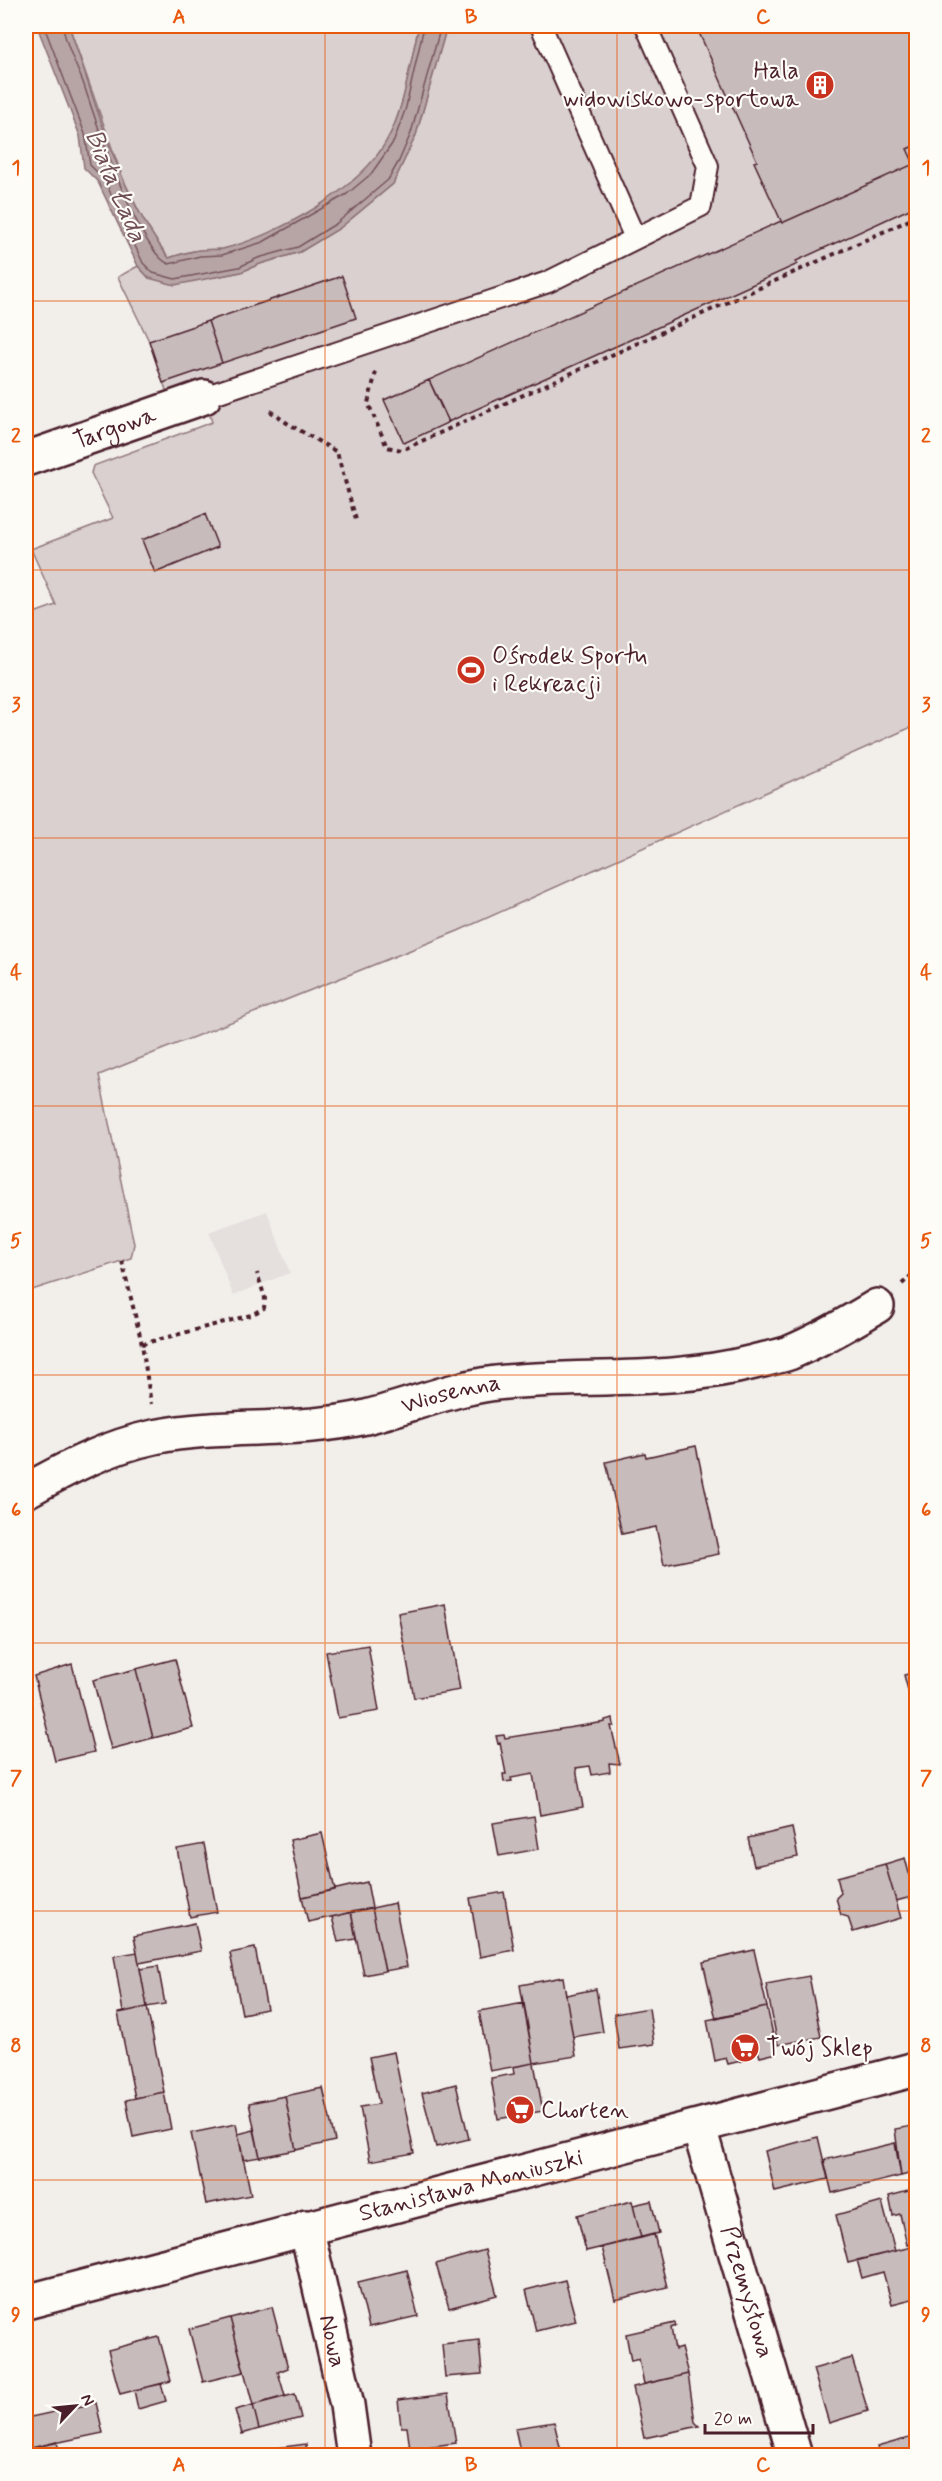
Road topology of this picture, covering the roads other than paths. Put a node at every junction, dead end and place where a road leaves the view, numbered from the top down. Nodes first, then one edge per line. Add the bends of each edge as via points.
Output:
1 (541, 26) edge
2 (646, 26) edge
3 (635, 238) junction
4 (204, 398) joint
5 (26, 459) edge
6 (877, 1306) dead end
7 (26, 1491) edge
8 (916, 2069) edge
9 (699, 2127) junction
10 (306, 2227) junction
11 (26, 2302) edge
12 (354, 2456) edge
13 (795, 2456) edge

1 - 3 lane
2 - 3 lane via 708,166 701,206
3 - 4 lane via 548,282
4 - 5 street, Targowa
6 - 7 street, Wiosenna via 838,1330 787,1353 735,1367 644,1378 506,1382 459,1388 366,1417 156,1437 83,1460
8 - 9 street, Stanisława Moniuszki
9 - 10 street, Stanisława Moniuszki
9 - 13 street, Przemysłowa
10 - 11 street, Stanisława Moniuszki
10 - 12 street, Nowa via 347,2405

